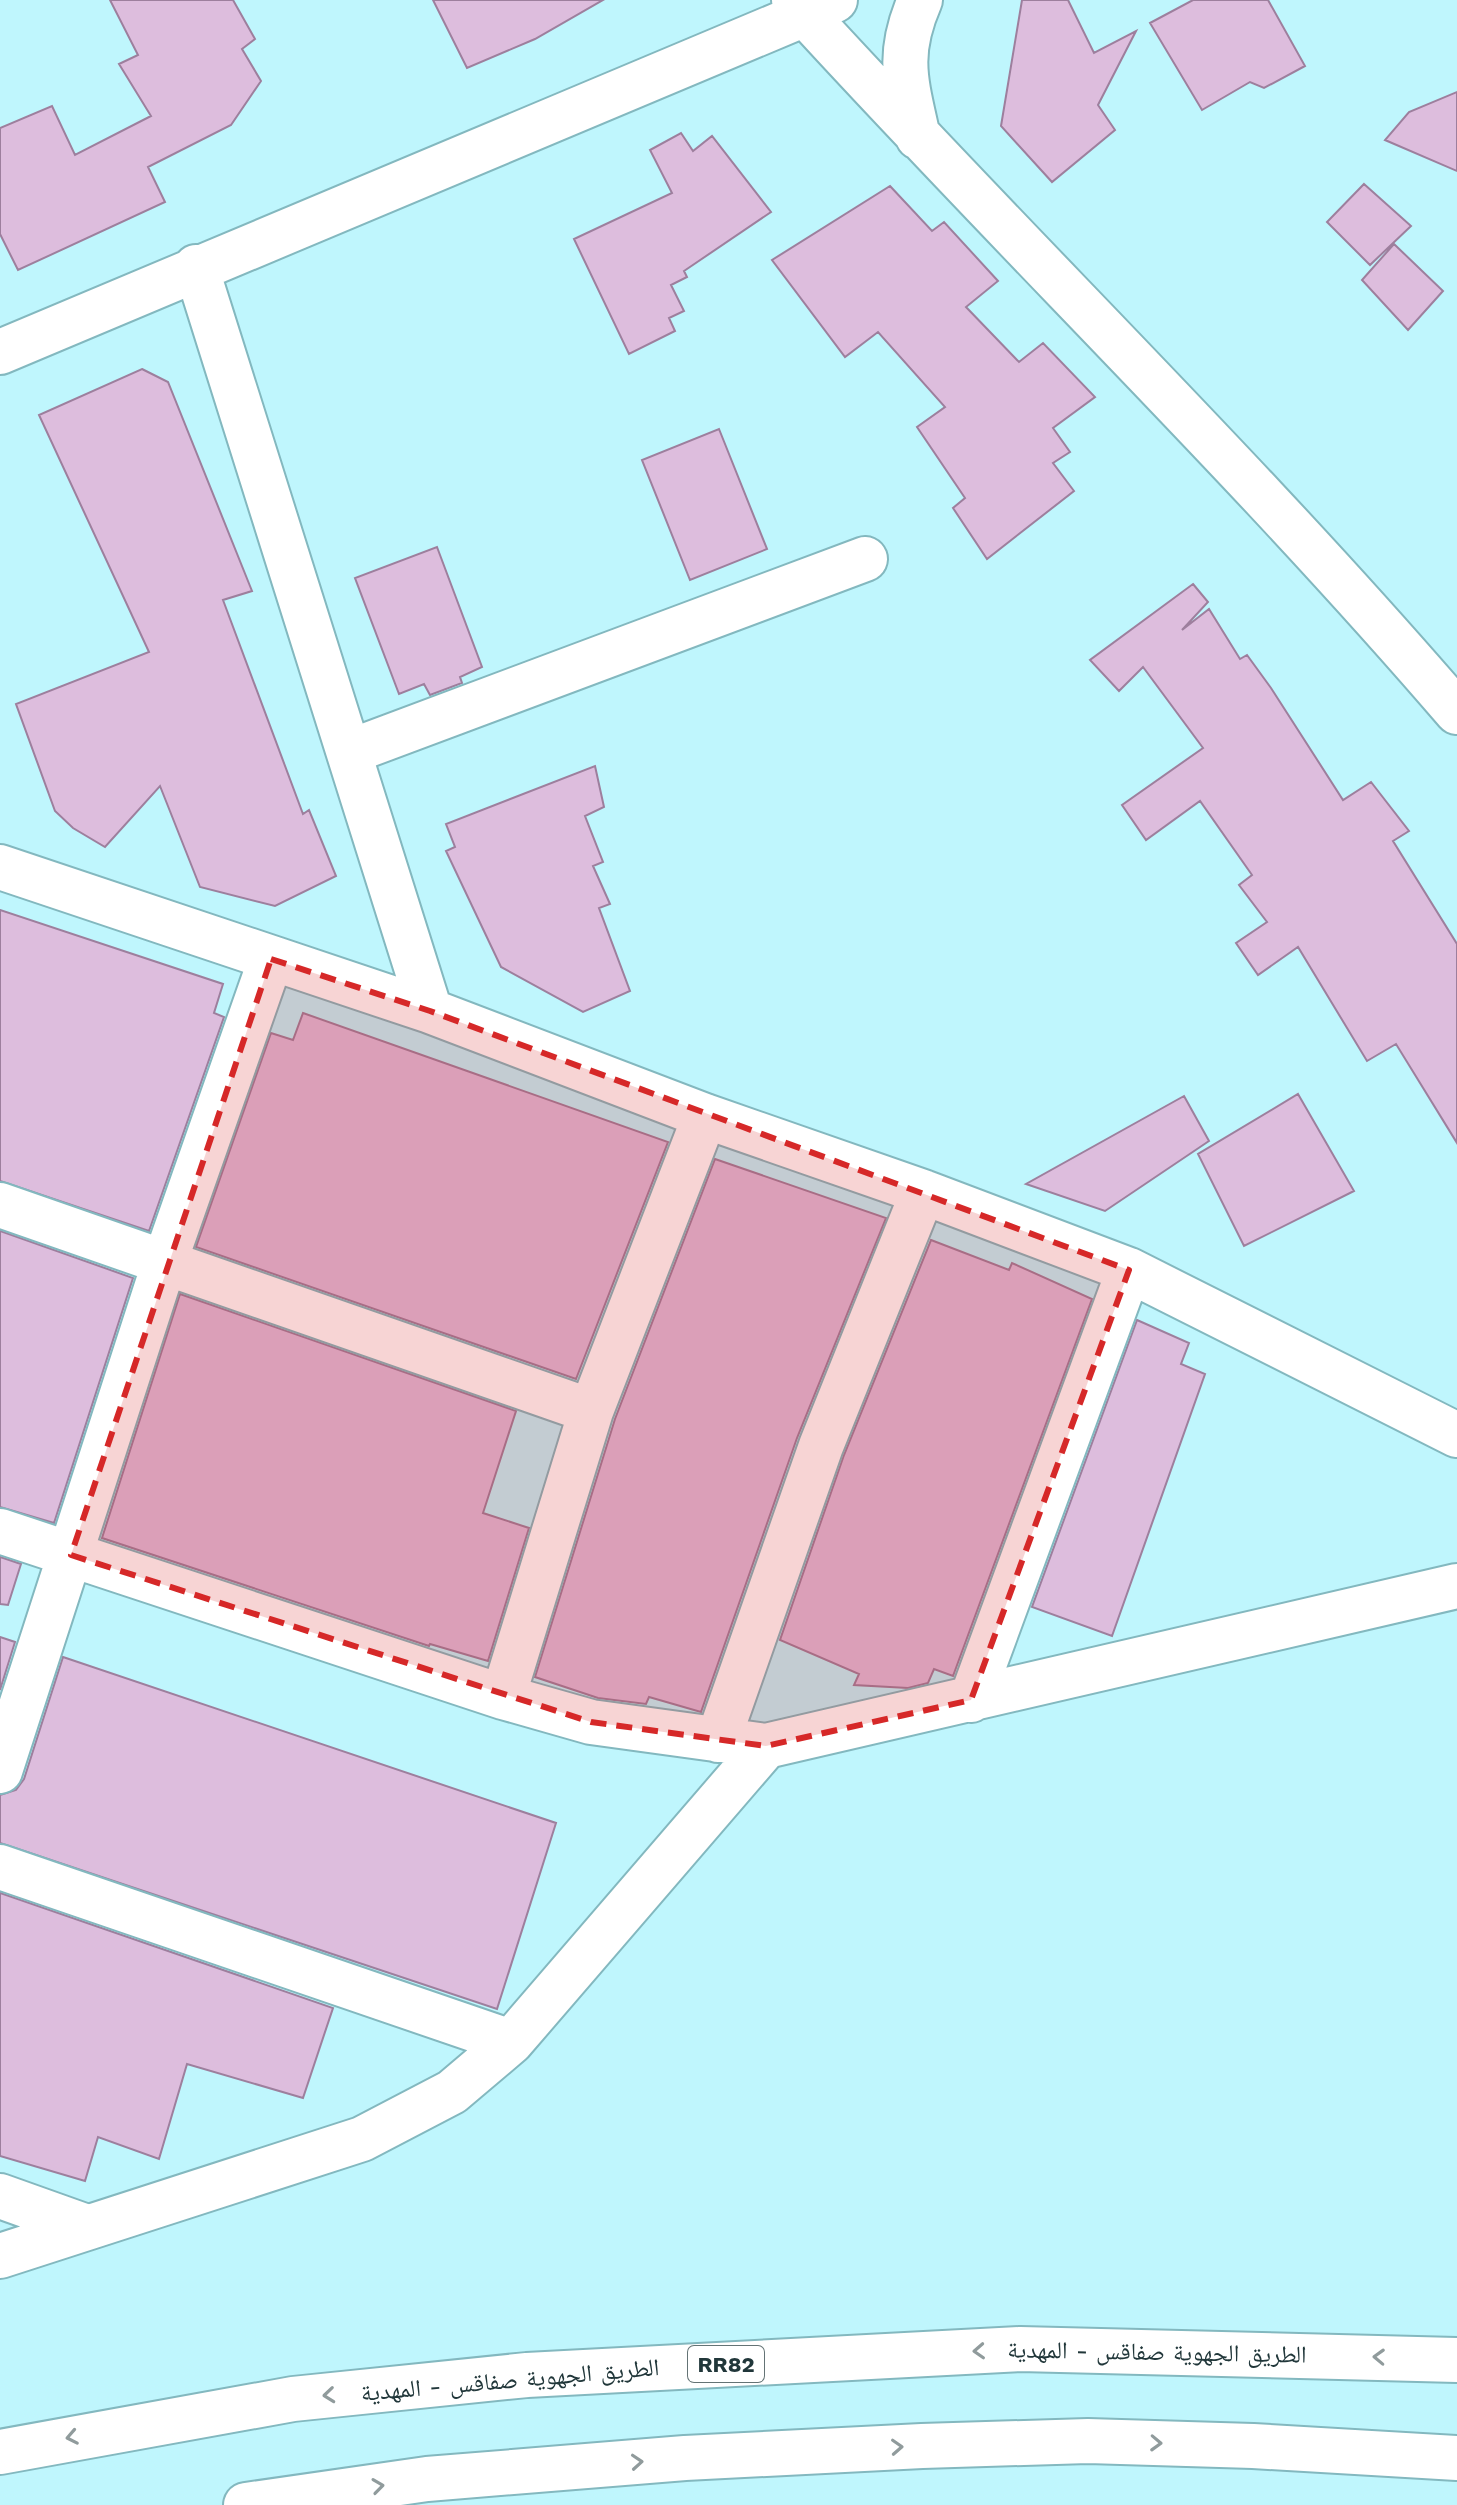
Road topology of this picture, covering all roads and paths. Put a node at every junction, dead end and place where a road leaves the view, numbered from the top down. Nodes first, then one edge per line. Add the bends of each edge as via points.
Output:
1 (920, 0) edge
2 (811, 5) edge
3 (918, 137) junction
4 (196, 267) junction
5 (0, 352) edge
6 (865, 559) dead end
7 (1457, 712) edge
8 (349, 752) junction
9 (0, 867) edge
10 (271, 959) junction
11 (430, 1011) junction
12 (705, 1116) junction
13 (923, 1192) junction
14 (0, 1205) edge
15 (165, 1261) junction
16 (1129, 1270) junction
17 (591, 1411) junction
18 (1457, 1435) edge
19 (0, 1531) edge
20 (71, 1555) junction
21 (1457, 1586) edge
22 (503, 1697) junction
23 (971, 1700) junction
24 (718, 1740) junction
25 (766, 1746) junction
26 (0, 1771) edge
27 (0, 1867) edge
28 (511, 2042) junction
29 (0, 2196) edge
30 (87, 2227) junction
31 (0, 2256) edge
32 (1457, 2360) edge
33 (0, 2452) edge
34 (1457, 2458) edge
35 (246, 2505) edge

1 - 3 street via 903,63
2 - 3 street
2 - 4 street
3 - 7 street via 1240,473
4 - 5 street
4 - 8 street
6 - 8 street
8 - 11 street
9 - 10 street
10 - 11 street
10 - 15 street
11 - 12 street
12 - 13 street
12 - 17 street
13 - 16 street
13 - 24 street via 821,1446
14 - 15 street
15 - 17 street
15 - 20 street
16 - 18 street
16 - 23 street
17 - 22 street
19 - 20 street
20 - 22 street
20 - 26 street
21 - 23 street
22 - 24 street via 591,1722
23 - 25 street
24 - 25 street
25 - 28 street
27 - 28 street
28 - 30 street via 452,2092 362,2139
29 - 30 street
30 - 31 street
32 -> 33 street, الطريق الجهوية صفاقس - المهدية / RR82 via 1020,2349 527,2375 293,2399
35 -> 34 street via 427,2479 922,2446 1088,2441

